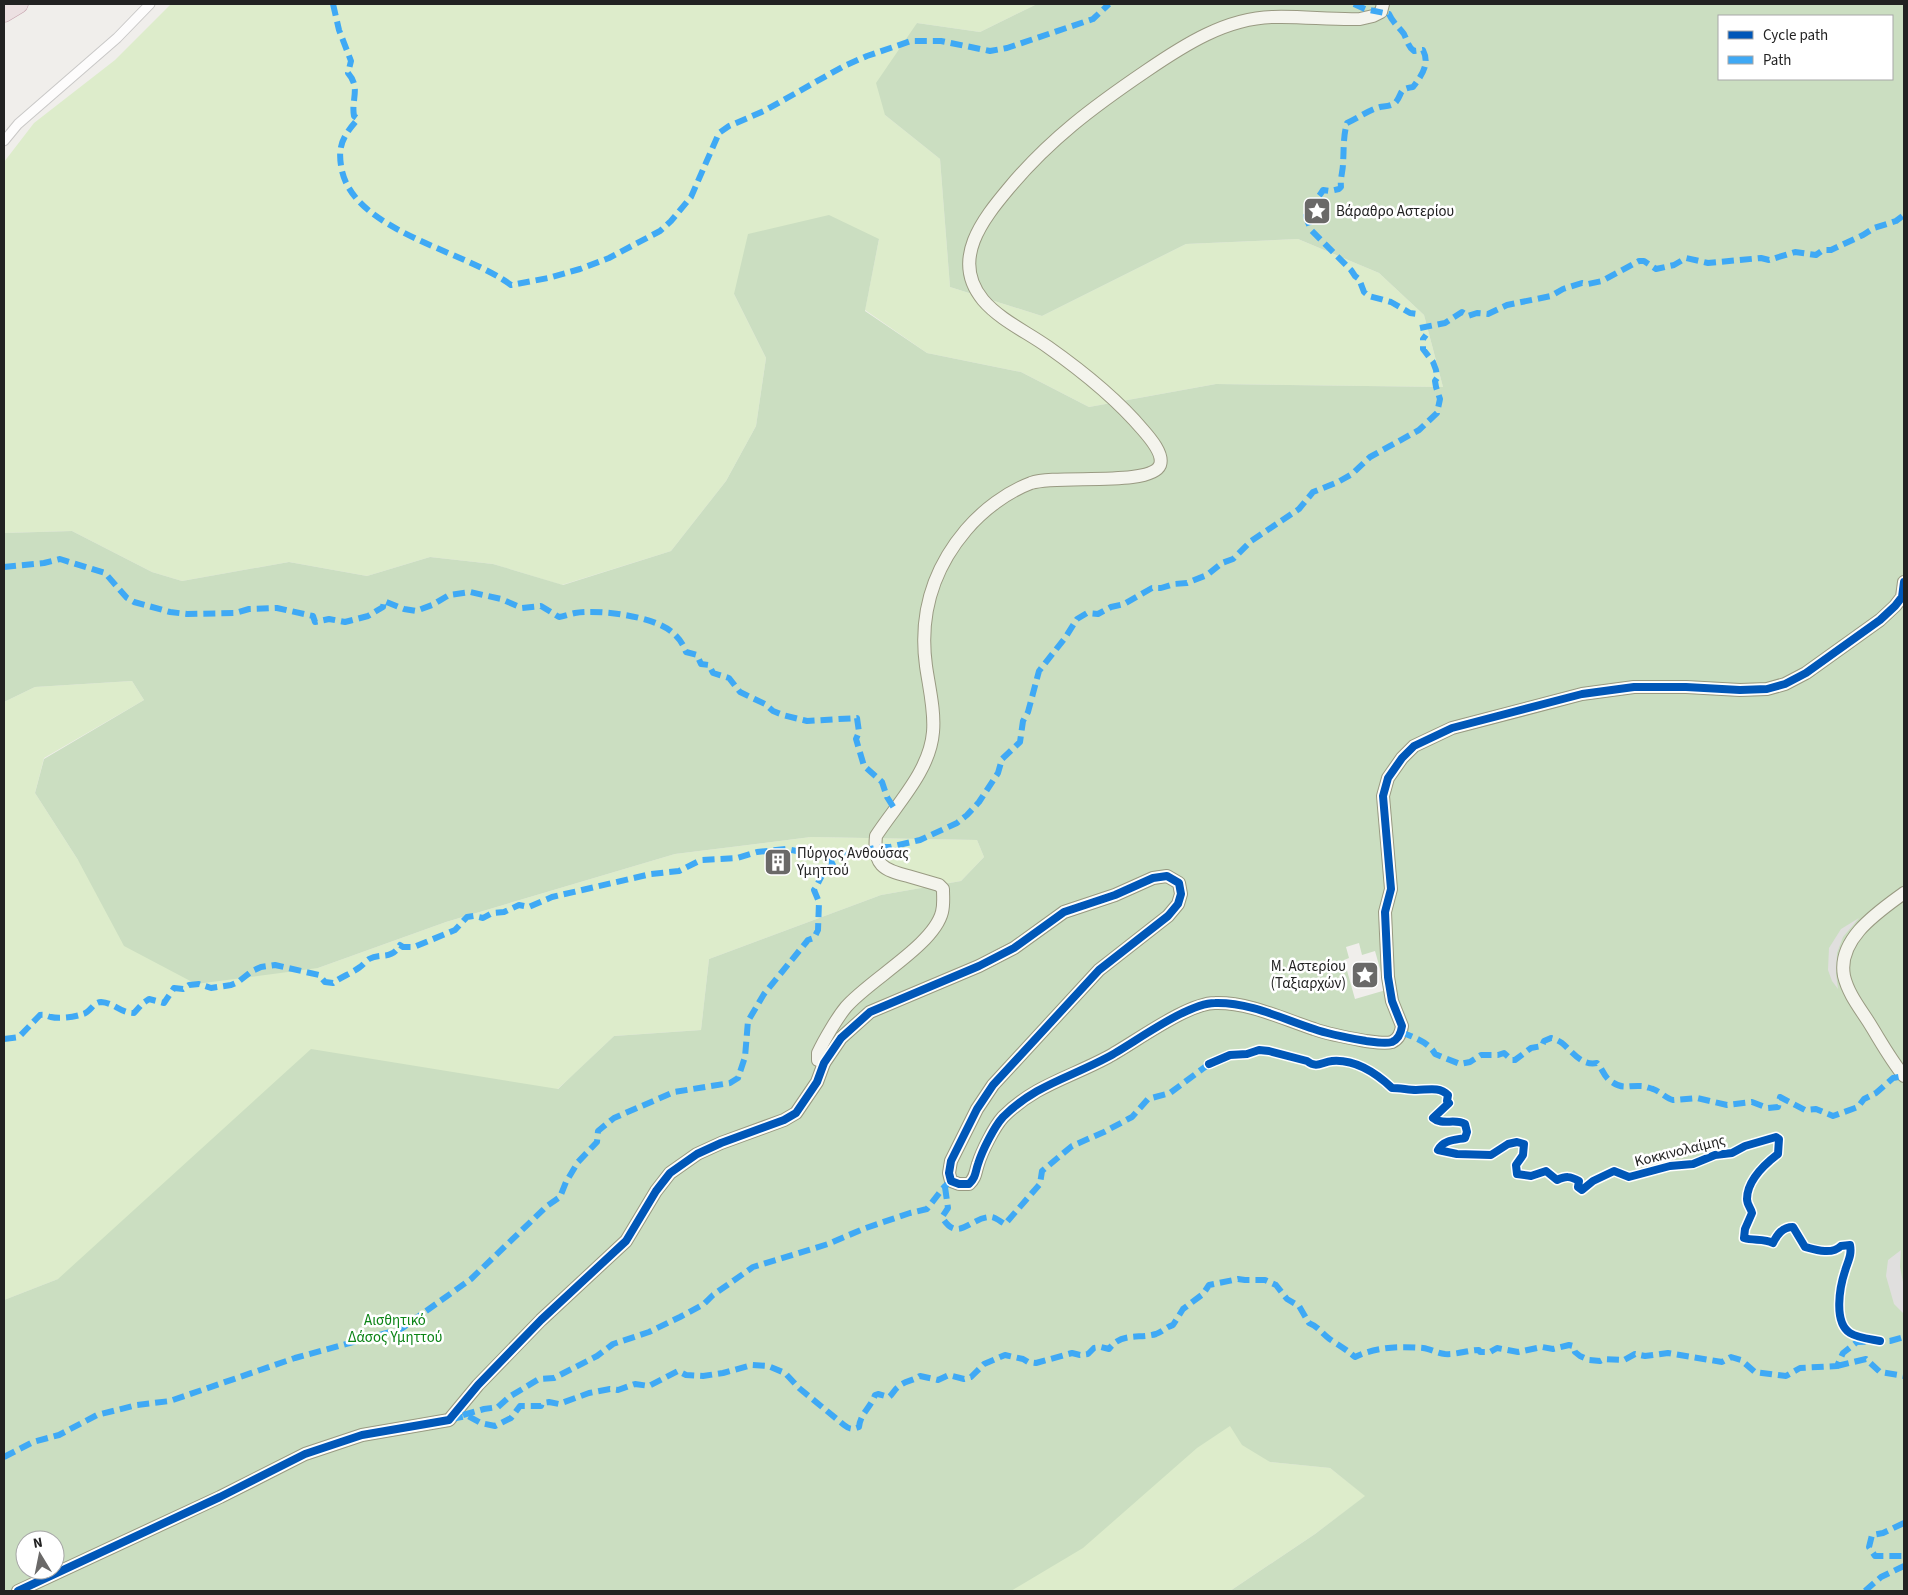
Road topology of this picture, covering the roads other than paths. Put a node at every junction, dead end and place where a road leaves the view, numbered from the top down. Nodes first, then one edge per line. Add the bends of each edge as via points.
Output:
1 (19, 4) edge
2 (150, 4) edge
3 (1383, 4) edge
4 (4, 13) edge
5 (4, 141) edge
6 (1904, 582) edge
7 (1904, 893) edge
8 (824, 1063) junction
9 (1904, 1076) edge
10 (18, 1591) edge

1 - 4 highway
2 - 5 street via 117,38 18,124
3 - 8 street via 1381,12 1360,19 1270,17 1243,21 1180,47 1062,132 984,218 970,251 970,272 984,300 1012,324 1096,383 1120,405 1151,440 1161,456 1161,464 1144,476 1125,479 1047,479 1031,483 986,510 949,552 938,573 925,613 925,659 933,719 930,751 921,770 876,836 874,849 881,866 890,872 939,885 943,889 942,914 920,944 846,1007 818,1053 818,1060
6 - 8 street via 1902,597 1880,620 1806,673 1785,684 1740,690 1634,687 1582,694 1452,728 1414,746 1388,778 1383,796 1391,889 1385,912 1388,977 1392,1001 1402,1026 1398,1038 1393,1041 1353,1039 1258,1010 1214,1002 1180,1014 1107,1057 1034,1092 1002,1119 992,1132 976,1177 969,1184 951,1181 951,1162 977,1109 993,1085 1099,970 1168,916 1178,904 1181,894 1179,883 1167,876 1152,878 1115,895 1064,912 1014,948 870,1012 840,1038
7 - 9 street via 1858,931 1844,960 1844,976 1858,1007
8 - 10 street via 817,1082 796,1112 784,1120 697,1154 670,1173 626,1241 541,1320 449,1420 362,1435 305,1454

